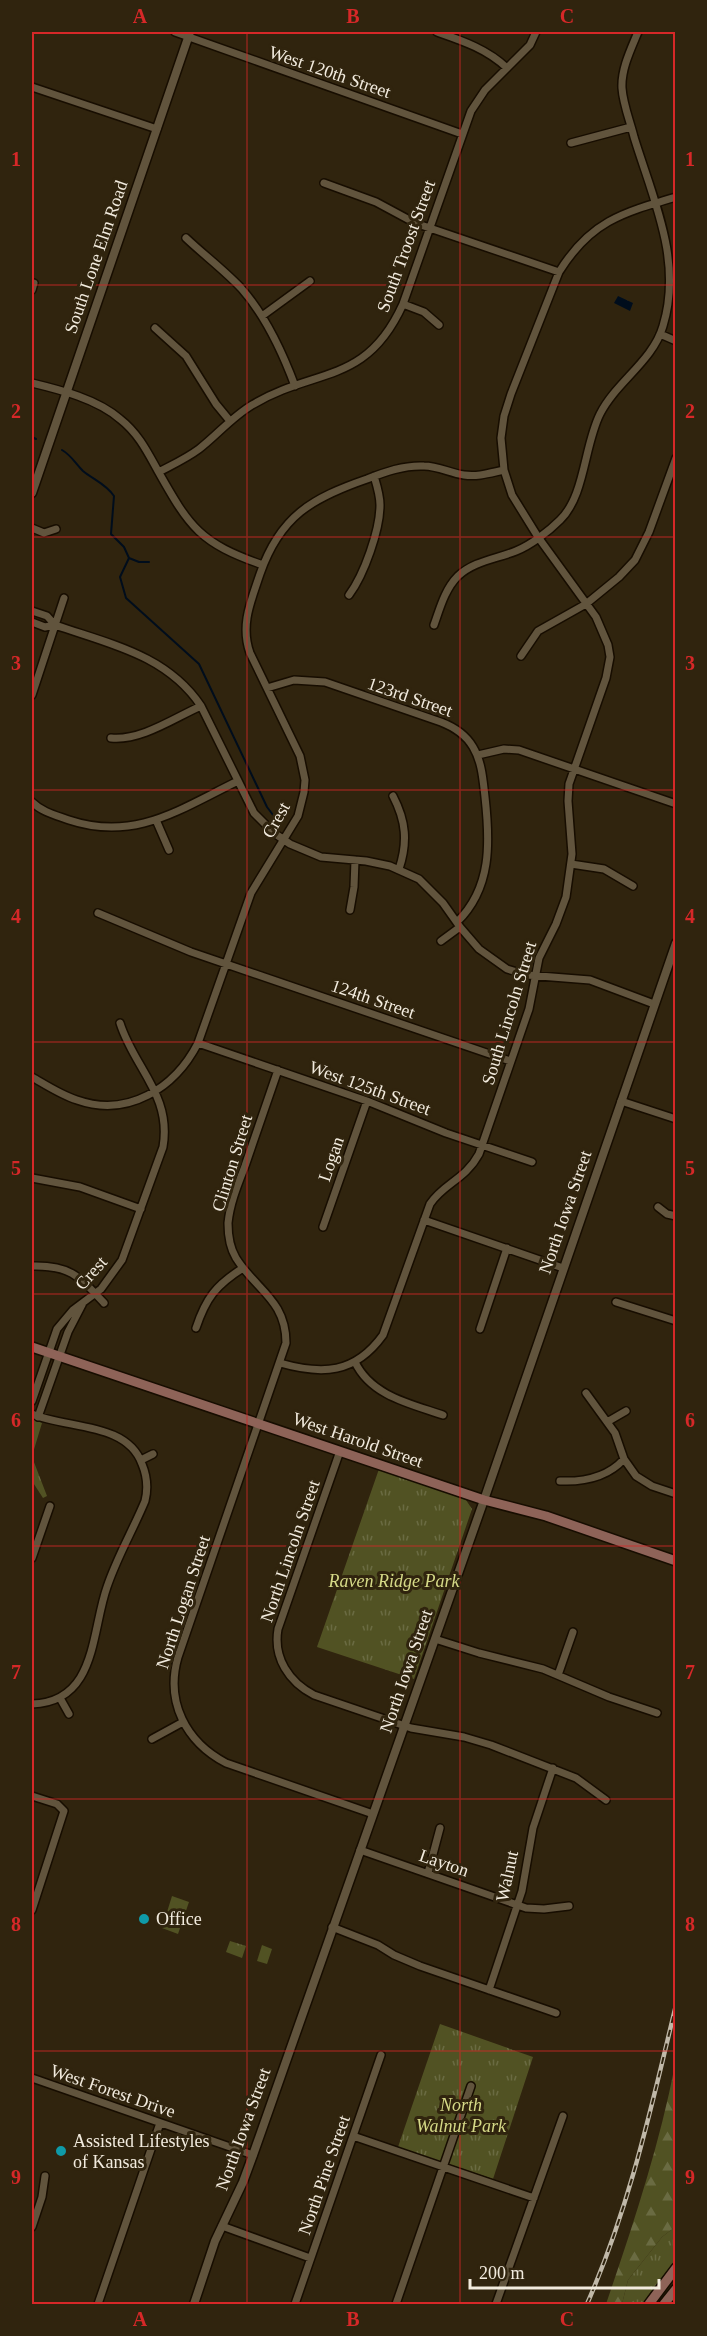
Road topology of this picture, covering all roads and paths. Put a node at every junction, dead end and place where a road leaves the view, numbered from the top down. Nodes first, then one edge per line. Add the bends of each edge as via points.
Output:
1 (175, 32) edge
2 (437, 32) edge
3 (536, 32) edge
4 (638, 32) edge
5 (189, 34) edge
6 (507, 68) junction
7 (32, 87) edge
8 (631, 127) junction
9 (157, 129) junction
10 (462, 134) junction
11 (571, 142) dead end
12 (324, 183) dead end
13 (675, 197) edge
14 (654, 203) junction
15 (429, 228) junction
16 (186, 238) dead end
17 (559, 272) junction
18 (310, 281) dead end
19 (403, 304) junction
20 (262, 316) junction
21 (439, 325) dead end
22 (155, 328) dead end
23 (660, 334) junction
24 (675, 341) edge
25 (32, 383) edge
26 (296, 386) junction
27 (66, 393) junction
28 (230, 421) junction
29 (675, 458) edge
30 (504, 470) junction
31 (159, 472) junction
32 (374, 476) junction
33 (32, 492) edge
34 (32, 528) edge
35 (56, 529) dead end
36 (539, 536) junction
37 (263, 565) junction
38 (349, 595) dead end
39 (64, 598) dead end
40 (586, 604) junction
41 (32, 610) edge
42 (32, 622) edge
43 (55, 625) junction
44 (434, 625) dead end
45 (521, 656) dead end
46 (267, 688) junction
47 (32, 695) edge
48 (201, 706) junction
49 (111, 738) dead end
50 (478, 755) junction
51 (573, 770) junction
52 (238, 781) junction
53 (393, 796) dead end
54 (32, 802) edge
55 (675, 804) edge
56 (156, 820) junction
57 (283, 840) junction
58 (169, 849) dead end
59 (355, 860) junction
60 (571, 864) junction
61 (399, 869) junction
62 (633, 886) dead end
63 (350, 910) dead end
64 (98, 913) dead end
65 (458, 925) junction
66 (441, 941) dead end
67 (675, 943) edge
68 (226, 964) junction
69 (535, 976) junction
70 (654, 1004) junction
71 (120, 1023) dead end
72 (198, 1043) junction
73 (510, 1061) junction
74 (278, 1071) junction
75 (32, 1077) edge
76 (156, 1091) junction
77 (367, 1101) junction
78 (621, 1101) junction
79 (675, 1118) edge
80 (482, 1146) junction
81 (532, 1162) dead end
82 (32, 1178) edge
83 (658, 1207) dead end
84 (141, 1209) junction
85 (675, 1216) edge
86 (424, 1220) junction
87 (323, 1227) dead end
88 (507, 1248) junction
89 (32, 1266) edge
90 (243, 1268) junction
91 (563, 1268) junction
92 (95, 1294) junction
93 (616, 1302) dead end
94 (104, 1303) dead end
95 (82, 1304) junction
96 (675, 1321) edge
97 (196, 1328) dead end
98 (480, 1329) dead end
99 (32, 1347) edge
100 (48, 1353) junction
101 (59, 1357) junction
102 (355, 1362) junction
103 (280, 1363) junction
104 (586, 1393) dead end
105 (32, 1401) edge
106 (626, 1411) dead end
107 (443, 1415) dead end
108 (35, 1416) edge
109 (607, 1422) junction
110 (259, 1424) junction
111 (340, 1451) junction
112 (153, 1454) dead end
113 (624, 1459) junction
114 (141, 1460) junction
115 (560, 1481) dead end
116 (675, 1494) edge
117 (484, 1500) junction
118 (50, 1506) dead end
119 (32, 1558) edge
120 (675, 1561) edge
121 (573, 1632) dead end
122 (435, 1640) junction
123 (558, 1675) junction
124 (60, 1698) junction
125 (32, 1704) edge
126 (657, 1713) dead end
127 (69, 1714) dead end
128 (183, 1722) junction
129 (404, 1726) junction
130 (152, 1739) dead end
131 (553, 1768) junction
132 (32, 1796) edge
133 (606, 1800) dead end
134 (373, 1814) junction
135 (440, 1828) dead end
136 (360, 1850) junction
137 (428, 1873) junction
138 (35, 1891) edge
139 (518, 1905) junction
140 (569, 1906) dead end
141 (32, 1910) edge
142 (332, 1927) junction
143 (489, 1990) junction
144 (556, 2013) dead end
145 (381, 2055) dead end
146 (32, 2078) edge
147 (471, 2086) dead end
148 (563, 2116) dead end
149 (160, 2123) junction
150 (353, 2136) junction
151 (253, 2155) junction
152 (444, 2166) junction
153 (45, 2176) dead end
154 (534, 2198) junction
155 (222, 2226) junction
156 (32, 2227) edge
157 (310, 2258) junction
158 (675, 2268) edge
159 (675, 2289) edge
160 (98, 2304) edge
161 (194, 2304) edge
162 (294, 2304) edge
163 (396, 2304) edge
164 (496, 2304) edge
165 (649, 2304) edge
166 (664, 2304) edge

1 - 5 street, West 120th Street
2 - 6 street via 477,46
3 - 6 street, South Troost Street via 530,45
4 - 8 street via 624,69 622,87
5 - 9 street, South Lone Elm Road
5 - 10 street, West 120th Street
6 - 10 street, South Troost Street via 485,90
7 - 9 street
8 - 11 street
8 - 14 street
9 - 27 street, South Lone Elm Road
10 - 15 street, South Troost Street
12 - 15 street via 376,202
13 - 14 street
14 - 17 street, South Lincoln Street via 615,217 590,233
14 - 23 street via 670,264 669,300
15 - 17 street
15 - 19 street, South Troost Street
16 - 20 street via 241,289
17 - 30 street, South Lincoln Street via 507,405 501,438
18 - 20 street
19 - 21 street via 424,312
19 - 26 street, South Troost Street via 389,331 367,355 345,368
20 - 26 street
22 - 28 street via 186,356
23 - 24 street
23 - 36 street via 605,404 591,434 571,507 559,522
25 - 27 street
26 - 28 street, South Troost Street via 273,393
27 - 31 street via 99,405 123,420
27 - 33 street, South Lone Elm Road
28 - 31 street, South Troost Street via 198,450
29 - 40 street via 635,560
30 - 32 street, Crest via 473,476 432,466 412,466
30 - 36 street, South Lincoln Street via 512,495
31 - 37 street via 181,511 198,531 225,550
32 - 37 street, Crest via 309,504 288,522
32 - 38 street via 380,499 378,522 362,571
34 - 35 street via 44,533
36 - 40 street, South Lincoln Street
36 - 44 street via 518,551 474,565 457,577
37 - 46 street, Crest via 247,616 245,637
39 - 43 street
40 - 45 street via 538,631
40 - 51 street, South Lincoln Street via 603,631 610,657
41 - 43 street via 47,616
42 - 43 street via 45,627
43 - 47 street
43 - 48 street via 159,664
46 - 50 street, 123rd Street via 294,680 324,682 449,725 468,740
46 - 57 street, Crest via 300,756 305,780 298,816
48 - 49 street via 137,735
48 - 52 street
50 - 51 street via 512,749
50 - 65 street via 488,855 477,896
51 - 55 street
51 - 60 street, South Lincoln Street via 568,793
52 - 56 street
52 - 57 street via 254,813
53 - 61 street via 403,817 406,840
54 - 56 street via 39,809 96,827 131,827
56 - 58 street
57 - 59 street via 321,857
57 - 68 street, Crest via 251,892
59 - 61 street
59 - 63 street
60 - 62 street via 604,869
60 - 69 street, South Lincoln Street via 561,912 542,950
61 - 65 street via 432,891
64 - 68 street, 124th Street
65 - 66 street
65 - 69 street via 479,949 500,964
67 - 70 street, North Iowa Street
68 - 72 street, Crest
68 - 73 street, 124th Street
69 - 70 street via 590,980
69 - 73 street, South Lincoln Street via 529,1010
70 - 78 street, North Iowa Street
71 - 76 street, Crest
72 - 74 street, West 125th Street
72 - 76 street, Crest via 180,1072
73 - 80 street, South Lincoln Street
74 - 77 street, West 125th Street
74 - 90 street, Clinton Street via 230,1212 232,1249
75 - 76 street, Crest via 67,1096 93,1104 127,1102
76 - 84 street, Crest via 166,1133
77 - 80 street, West 125th Street
77 - 87 street, Logan
78 - 79 street
78 - 91 street, North Iowa Street
80 - 81 street, West 125th Street
80 - 86 street, South Lincoln Street via 468,1171 434,1198
82 - 84 street via 80,1187
83 - 85 street
84 - 92 street, Crest via 122,1260
86 - 88 street
86 - 102 street, South Lincoln Street via 383,1335
88 - 91 street
88 - 98 street
89 - 92 street via 65,1269
90 - 97 street via 209,1296
90 - 103 street, Clinton Street via 280,1312 286,1331
91 - 117 street, North Iowa Street
92 - 94 street
92 - 95 street, Crest
93 - 96 street
95 - 100 street, Crest via 61,1323
95 - 101 street, Crest
99 - 100 main road, West Harold Street
100 - 101 main road, West Harold Street
100 - 105 street, Crest
101 - 108 street, Crest
101 - 110 main road, West Harold Street
102 - 103 street, South Lincoln Street via 316,1371
102 - 107 street via 364,1378 382,1392
103 - 110 street, Clinton Street
104 - 109 street
106 - 109 street
108 - 114 street via 113,1434 134,1449
109 - 113 street
110 - 111 main road, West Harold Street
110 - 128 street, North Logan Street via 175,1665 174,1695
111 - 117 main road, West Harold Street
111 - 129 street, North Lincoln Street via 280,1623 279,1655 290,1677 308,1692
112 - 114 street
113 - 115 street via 615,1469 598,1477
113 - 116 street via 636,1476
114 - 124 street via 147,1487 145,1501 107,1586 86,1669
117 - 120 main road, West Harold Street via 546,1516
117 - 122 street, North Iowa Street
118 - 119 street
121 - 123 street
122 - 123 street
122 - 129 street, North Iowa Street
123 - 126 street
124 - 125 street
124 - 127 street
128 - 130 street
128 - 134 street, North Logan Street via 199,1744 226,1763
129 - 131 street, North Lincoln Street via 471,1739
129 - 134 street, North Iowa Street
131 - 133 street, North Lincoln Street via 583,1782
131 - 139 street, Walnut via 532,1828
132 - 138 street via 57,1804 64,1811
134 - 136 street, North Iowa Street
135 - 137 street
136 - 137 street, Layton
136 - 142 street, North Iowa Street
137 - 139 street, Layton
138 - 141 street
139 - 140 street, Layton via 544,1909
139 - 143 street, Walnut
142 - 143 street via 420,1966
142 - 151 street, North Iowa Street
143 - 144 street
145 - 150 street, North Pine Street
146 - 149 street, West Forest Drive
147 - 152 street
148 - 154 street
149 - 151 street, West Forest Drive
149 - 160 street
150 - 152 street
150 - 157 street, North Pine Street
151 - 155 street, North Iowa Street
152 - 154 street
152 - 163 street
153 - 156 street
154 - 164 street
155 - 157 street
155 - 161 street, North Iowa Street
157 - 162 street, North Pine Street
158 - 165 main road
159 - 166 main road

